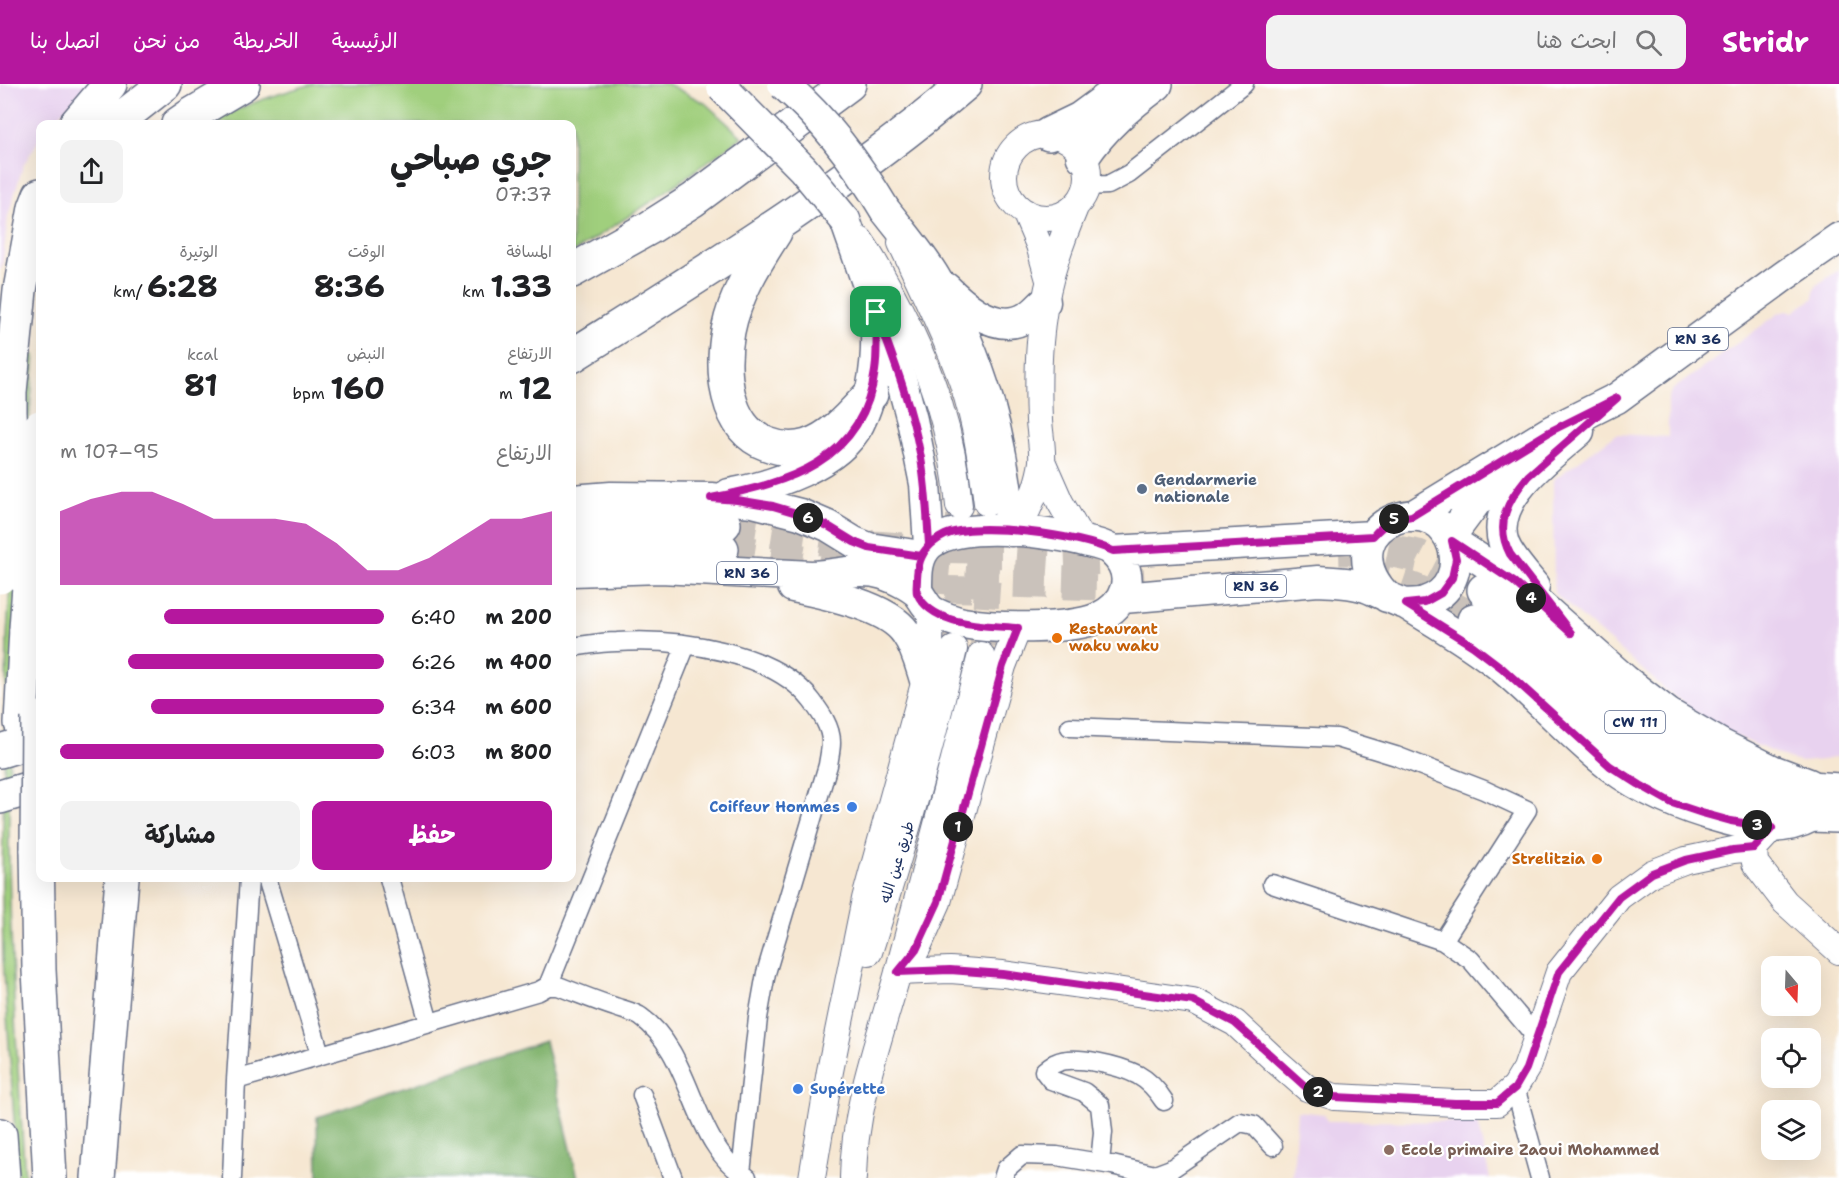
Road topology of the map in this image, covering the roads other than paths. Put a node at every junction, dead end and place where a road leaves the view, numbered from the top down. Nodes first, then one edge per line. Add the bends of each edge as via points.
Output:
1 (110, 84) edge
2 (165, 84) edge
3 (243, 84) edge
4 (783, 84) edge
5 (849, 84) edge
6 (965, 84) edge
7 (1128, 84) edge
8 (1156, 84) edge
9 (1244, 84) edge
10 (720, 86) edge
11 (79, 120) edge
12 (119, 120) edge
13 (184, 120) edge
14 (1049, 135) junction
15 (1082, 182) junction
16 (36, 205) edge
17 (885, 210) junction
18 (1025, 212) junction
19 (845, 220) junction
20 (781, 223) junction
21 (1839, 238) edge
22 (36, 240) edge
23 (576, 269) edge
24 (935, 277) junction
25 (20, 290) junction
26 (1047, 291) junction
27 (666, 297) junction
28 (876, 312) junction
29 (576, 353) edge
30 (576, 371) edge
31 (7, 394) edge
32 (871, 394) junction
33 (1617, 398) junction
34 (1551, 431) junction
35 (1042, 461) junction
36 (36, 485) edge
37 (576, 500) edge
38 (987, 503) tunnel mouth
39 (36, 506) edge
40 (959, 506) tunnel mouth
41 (1412, 516) junction
42 (0, 518) edge
43 (576, 522) edge
44 (1014, 531) junction
45 (723, 536) junction
46 (1373, 536) junction
47 (1451, 539) junction
48 (1082, 540) junction
49 (576, 549) edge
50 (925, 550) junction
51 (1113, 551) junction
52 (576, 572) edge
53 (0, 577) edge
54 (36, 577) edge
55 (0, 587) edge
56 (1123, 598) junction
57 (1397, 600) junction
58 (924, 601) junction
59 (1469, 614) junction
60 (1099, 617) junction
61 (1018, 628) junction
62 (1571, 633) junction
63 (686, 645) junction
64 (576, 646) edge
65 (954, 649) tunnel mouth
66 (981, 655) tunnel mouth
67 (925, 680) junction
68 (35, 721) edge
69 (1071, 727) dead end
70 (0, 751) edge
71 (36, 767) edge
72 (0, 776) edge
73 (36, 786) edge
74 (0, 797) edge
75 (1829, 802) edge
76 (1763, 838) junction
77 (29, 851) junction
78 (122, 882) edge
79 (249, 882) edge
80 (268, 882) edge
81 (389, 882) edge
82 (1272, 884) dead end
83 (1443, 941) junction
84 (1839, 951) edge
85 (898, 972) junction
86 (548, 986) junction
87 (429, 1023) junction
88 (1537, 1038) junction
89 (320, 1054) junction
90 (830, 1071) junction
91 (236, 1080) junction
92 (1515, 1088) junction
93 (642, 1095) dead end
94 (1164, 1101) dead end
95 (0, 1135) edge
96 (1273, 1146) dead end
97 (1100, 1163) junction
98 (745, 1176) edge
99 (3, 1178) edge
100 (36, 1178) edge
101 (50, 1178) edge
102 (98, 1178) edge
103 (232, 1178) edge
104 (673, 1178) edge
105 (812, 1178) edge
106 (854, 1178) edge
107 (1003, 1178) edge
108 (1540, 1178) edge

1 - 11 highway
2 - 12 highway
3 - 13 highway
4 - 17 main road, bridge via 843,147
5 - 23 highway via 693,200
6 - 20 highway
7 - 14 highway via 1080,119
8 - 15 highway via 1095,138
9 - 15 street via 1129,174 1108,185
10 - 19 main road, bridge via 803,168
14 - 15 street via 1068,141
14 - 18 street via 1028,138 1008,161 1007,190
15 - 18 street via 1068,212 1047,218
15 - 26 street
16 - 25 highway
17 - 24 main road
17 - 38 street via 956,365 980,445
18 - 26 street via 1039,245
19 - 28 main road
19 - 40 street via 872,257 929,372 950,438
20 - 27 highway
20 - 32 highway via 743,286 728,331 726,378 736,418 760,442 793,449 824,438
21 - 33 main road, RN 36
22 - 25 highway
24 - 26 main road via 973,312 999,322 1029,317
24 - 44 main road via 980,371 991,406
25 - 31 highway
26 - 35 street via 1039,362
27 - 29 highway
27 - 30 highway via 617,344
28 - 32 main road via 877,351
28 - 50 main road via 920,453 925,484
31 - 53 highway, bridge
32 - 45 main road via 847,440 815,465 758,488
33 - 34 main road, RN 36
33 - 62 main road via 1528,476 1515,491 1502,522 1504,544 1510,554
34 - 41 main road, RN 36
34 - 47 main road, RN 36 via 1495,480
35 - 44 street via 1032,497
35 - 48 street
36 - 68 highway, bridge via 26,629
37 - 45 main road, RN 36 via 611,497
39 - 42 highway
41 - 46 main road via 1390,521
41 - 47 main road via 1441,526
43 - 45 highway via 664,518
44 - 48 main road
44 - 50 main road via 971,530 946,535
45 - 49 highway
45 - 50 main road, RN 36 via 737,500 800,514 869,548
45 - 52 main road, RN 36 via 661,568
45 - 58 main road, RN 36 via 822,576 852,570 884,574
45 - 67 main road via 816,591 887,616 905,631
46 - 51 main road
46 - 57 main road via 1368,549 1370,576 1377,587
47 - 57 main road via 1456,559 1452,578 1441,593 1425,602
47 - 62 main road via 1514,582
48 - 51 main road
50 - 58 main road via 917,571
51 - 56 main road via 1126,575
54 - 55 highway
56 - 57 main road, RN 36 via 1318,582 1364,587
56 - 60 main road
57 - 59 main road
58 - 61 main road via 962,623
58 - 67 street via 930,645
59 - 60 main road via 1419,619 1381,608 1327,600
59 - 75 highway, CW 111 via 1513,610 1654,738 1695,760 1736,777
59 - 76 main road via 1473,646 1610,766 1672,803 1731,821
60 - 61 main road via 1065,625
61 - 85 street via 1003,666 938,902 916,950
62 - 75 main road via 1668,714
63 - 64 street via 618,641
63 - 86 street
63 - 98 street via 746,658 803,688 821,712 831,742 828,765 766,973 758,1018
65 - 90 street, طريق عين الله via 900,856
66 - 85 street, طريق عين الله
67 - 90 street via 865,899
68 - 70 highway
68 - 77 highway
69 - 83 street via 1337,738 1407,760 1527,810
71 - 72 highway
73 - 74 highway
75 - 76 main road via 1799,824
76 - 84 street via 1755,863 1785,902
76 - 88 street via 1652,873 1619,897 1559,972
77 - 100 highway via 23,910
77 - 101 highway
78 - 102 highway
79 - 91 street
80 - 89 street
81 - 87 street
82 - 83 street
83 - 88 street via 1472,960
85 - 92 street via 1003,974 1193,1001 1235,1023 1307,1088 1335,1097 1497,1103
85 - 106 street, طريق عين الله via 870,1063
86 - 87 street
86 - 98 street via 558,986 640,1016 661,1035 713,1142
87 - 89 street
88 - 92 street
89 - 91 street
90 - 105 street
91 - 103 street
92 - 108 street
93 - 104 street
94 - 97 street via 1155,1088 1138,1076 1113,1067 1076,1060 1056,1062 1044,1071 1051,1080 1084,1092 1100,1105
95 - 99 highway
96 - 97 street via 1254,1125 1240,1122 1171,1170 1155,1175
97 - 107 street via 1022,1155 1006,1169

